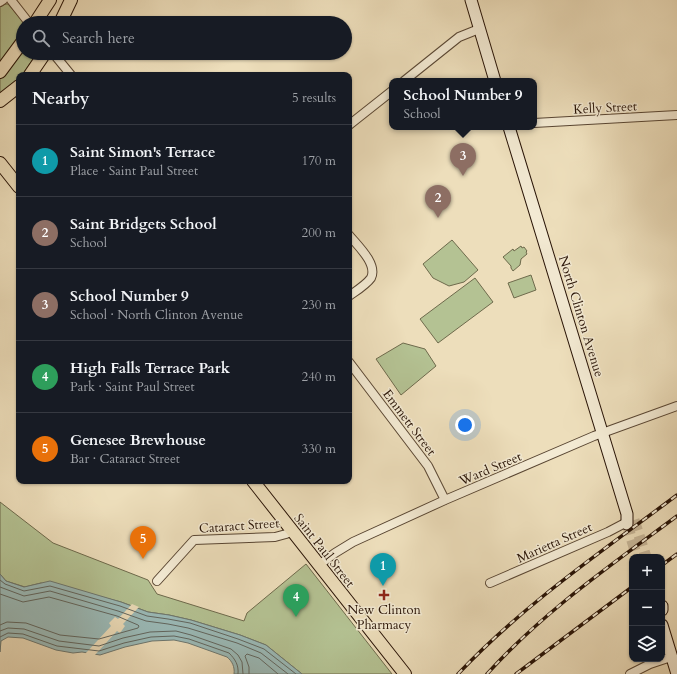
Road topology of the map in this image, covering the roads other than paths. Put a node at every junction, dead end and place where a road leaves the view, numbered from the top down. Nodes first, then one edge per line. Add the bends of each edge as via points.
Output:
1 (3, 0) edge
2 (11, 0) edge
3 (50, 0) edge
4 (71, 0) edge
5 (470, 0) edge
6 (0, 2) edge
7 (24, 16) edge
8 (40, 16) edge
9 (63, 16) edge
10 (479, 29) junction
11 (16, 50) edge
12 (40, 60) edge
13 (59, 60) edge
14 (0, 72) edge
15 (32, 72) edge
16 (69, 72) edge
17 (408, 78) edge
18 (494, 78) edge
19 (16, 91) edge
20 (389, 92) edge
21 (0, 102) edge
22 (677, 115) edge
23 (352, 123) edge
24 (537, 123) edge
25 (510, 130) edge
26 (0, 163) edge
27 (16, 183) edge
28 (352, 239) edge
29 (352, 294) edge
30 (352, 366) edge
31 (677, 406) edge
32 (603, 433) junction
33 (255, 484) edge
34 (445, 500) junction
35 (629, 520) joint
36 (292, 531) junction
37 (320, 565) junction
38 (157, 581) dead end
39 (490, 584) dead end
40 (663, 626) edge
41 (674, 657) edge
42 (405, 674) edge
43 (630, 674) edge
44 (677, 674) edge

1 - 6 street
2 - 7 street
3 - 8 main road
4 - 9 main road
5 - 10 main road
10 - 17 street via 460,37
10 - 18 main road
11 - 14 main road
12 - 15 main road
13 - 16 street
19 - 21 main road
20 - 23 street
22 - 24 street, Kelly Street
25 - 32 main road, North Clinton Avenue
26 - 27 main road
28 - 29 street via 369,260 372,275
30 - 34 street, Emmett Street via 428,466
31 - 32 street, Ward Street
32 - 34 street, Ward Street
32 - 35 main road, North Clinton Avenue
33 - 36 main road, Saint Paul Street
34 - 37 street, Ward Street via 353,542
35 - 39 street, Marietta Street via 608,532
36 - 37 main road, Saint Paul Street
36 - 38 street, Cataract Street via 275,537 194,540
37 - 42 main road, Saint Paul Street
40 - 41 main road
41 - 43 street via 650,664
41 - 44 main road

